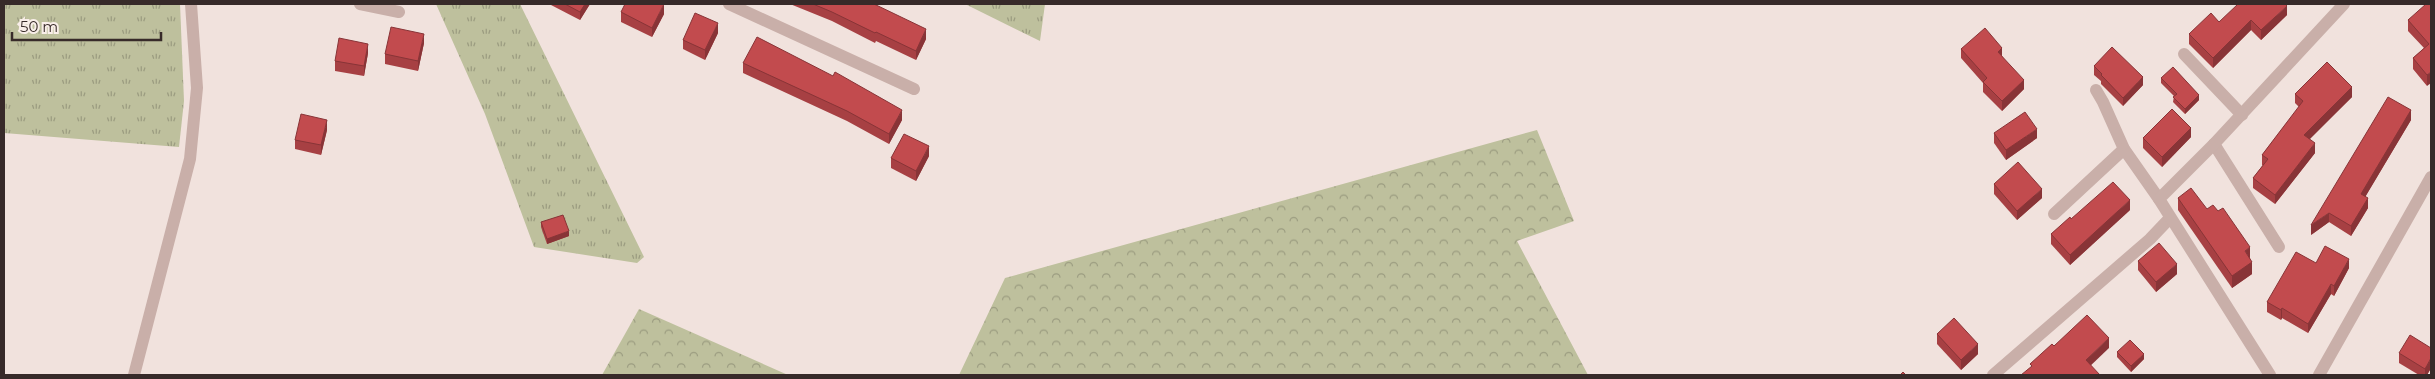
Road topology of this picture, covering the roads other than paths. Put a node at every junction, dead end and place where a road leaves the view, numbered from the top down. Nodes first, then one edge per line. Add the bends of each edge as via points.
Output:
1 (192, 4) edge
2 (360, 4) edge
3 (729, 4) edge
4 (2344, 4) edge
5 (399, 12) dead end
6 (2184, 54) dead end
7 (914, 89) dead end
8 (2096, 90) dead end
9 (2242, 114) junction
10 (2214, 144) junction
11 (2124, 149) junction
12 (2431, 177) edge
13 (2160, 199) junction
14 (2054, 214) dead end
15 (2170, 218) junction
16 (2279, 247) dead end
17 (134, 375) edge
18 (1993, 375) edge
19 (2270, 375) edge
20 (2319, 375) edge

1 - 17 street via 197,88 190,159
2 - 5 street
3 - 7 street
4 - 9 street
6 - 9 street
8 - 11 street
9 - 10 street
10 - 13 street
10 - 16 street
11 - 13 street
11 - 14 street
12 - 20 street
13 - 15 street
15 - 18 street
15 - 19 street

